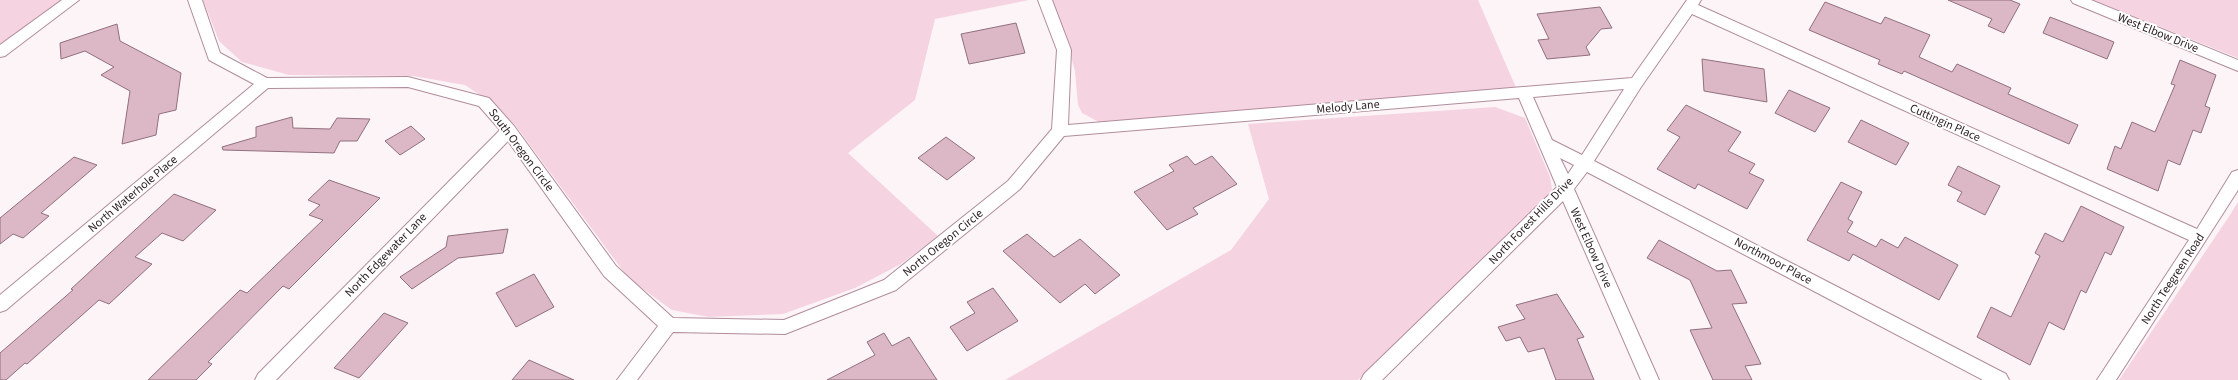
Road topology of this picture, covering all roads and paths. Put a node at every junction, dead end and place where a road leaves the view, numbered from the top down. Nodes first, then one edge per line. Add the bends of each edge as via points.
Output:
1 (72, 0) edge
2 (195, 0) edge
3 (1045, 0) edge
4 (2078, 0) edge
5 (1692, 3) edge
6 (0, 52) edge
7 (2238, 66) edge
8 (265, 83) junction
9 (1636, 83) junction
10 (1524, 93) junction
11 (509, 130) junction
12 (1060, 131) junction
13 (1545, 143) junction
14 (1585, 163) junction
15 (2238, 176) edge
16 (1565, 190) junction
17 (2200, 238) junction
18 (0, 305) edge
19 (669, 326) junction
20 (264, 380) edge
21 (626, 380) edge
22 (1370, 380) edge
23 (1650, 380) edge
24 (2000, 380) edge
25 (2106, 380) edge

1 - 6 street
2 - 8 street, South Oregon Circle via 214,56
3 - 12 street via 1064,50
4 - 7 street, West Elbow Drive
5 - 9 street, North Forest Hills Drive
5 - 17 street, Cuttingin Place
8 - 11 street, South Oregon Circle via 408,82 484,102
8 - 18 street, North Waterhole Place
9 - 10 street, Melody Lane
9 - 14 street, North Forest Hills Drive
10 - 12 street, Melody Lane
10 - 13 street, West Elbow Drive
11 - 19 street, South Oregon Circle via 610,271
11 - 20 street, North Edgewater Lane
12 - 19 street, North Oregon Circle via 1014,185 890,285 785,327
13 - 14 street, Northmoor Place
13 - 16 street, West Elbow Drive
14 - 16 street, North Forest Hills Drive
14 - 24 street, Northmoor Place
15 - 17 street, North Teegreen Road
16 - 22 street, North Forest Hills Drive
16 - 23 street, West Elbow Drive
17 - 25 street, North Teegreen Road
19 - 21 street

